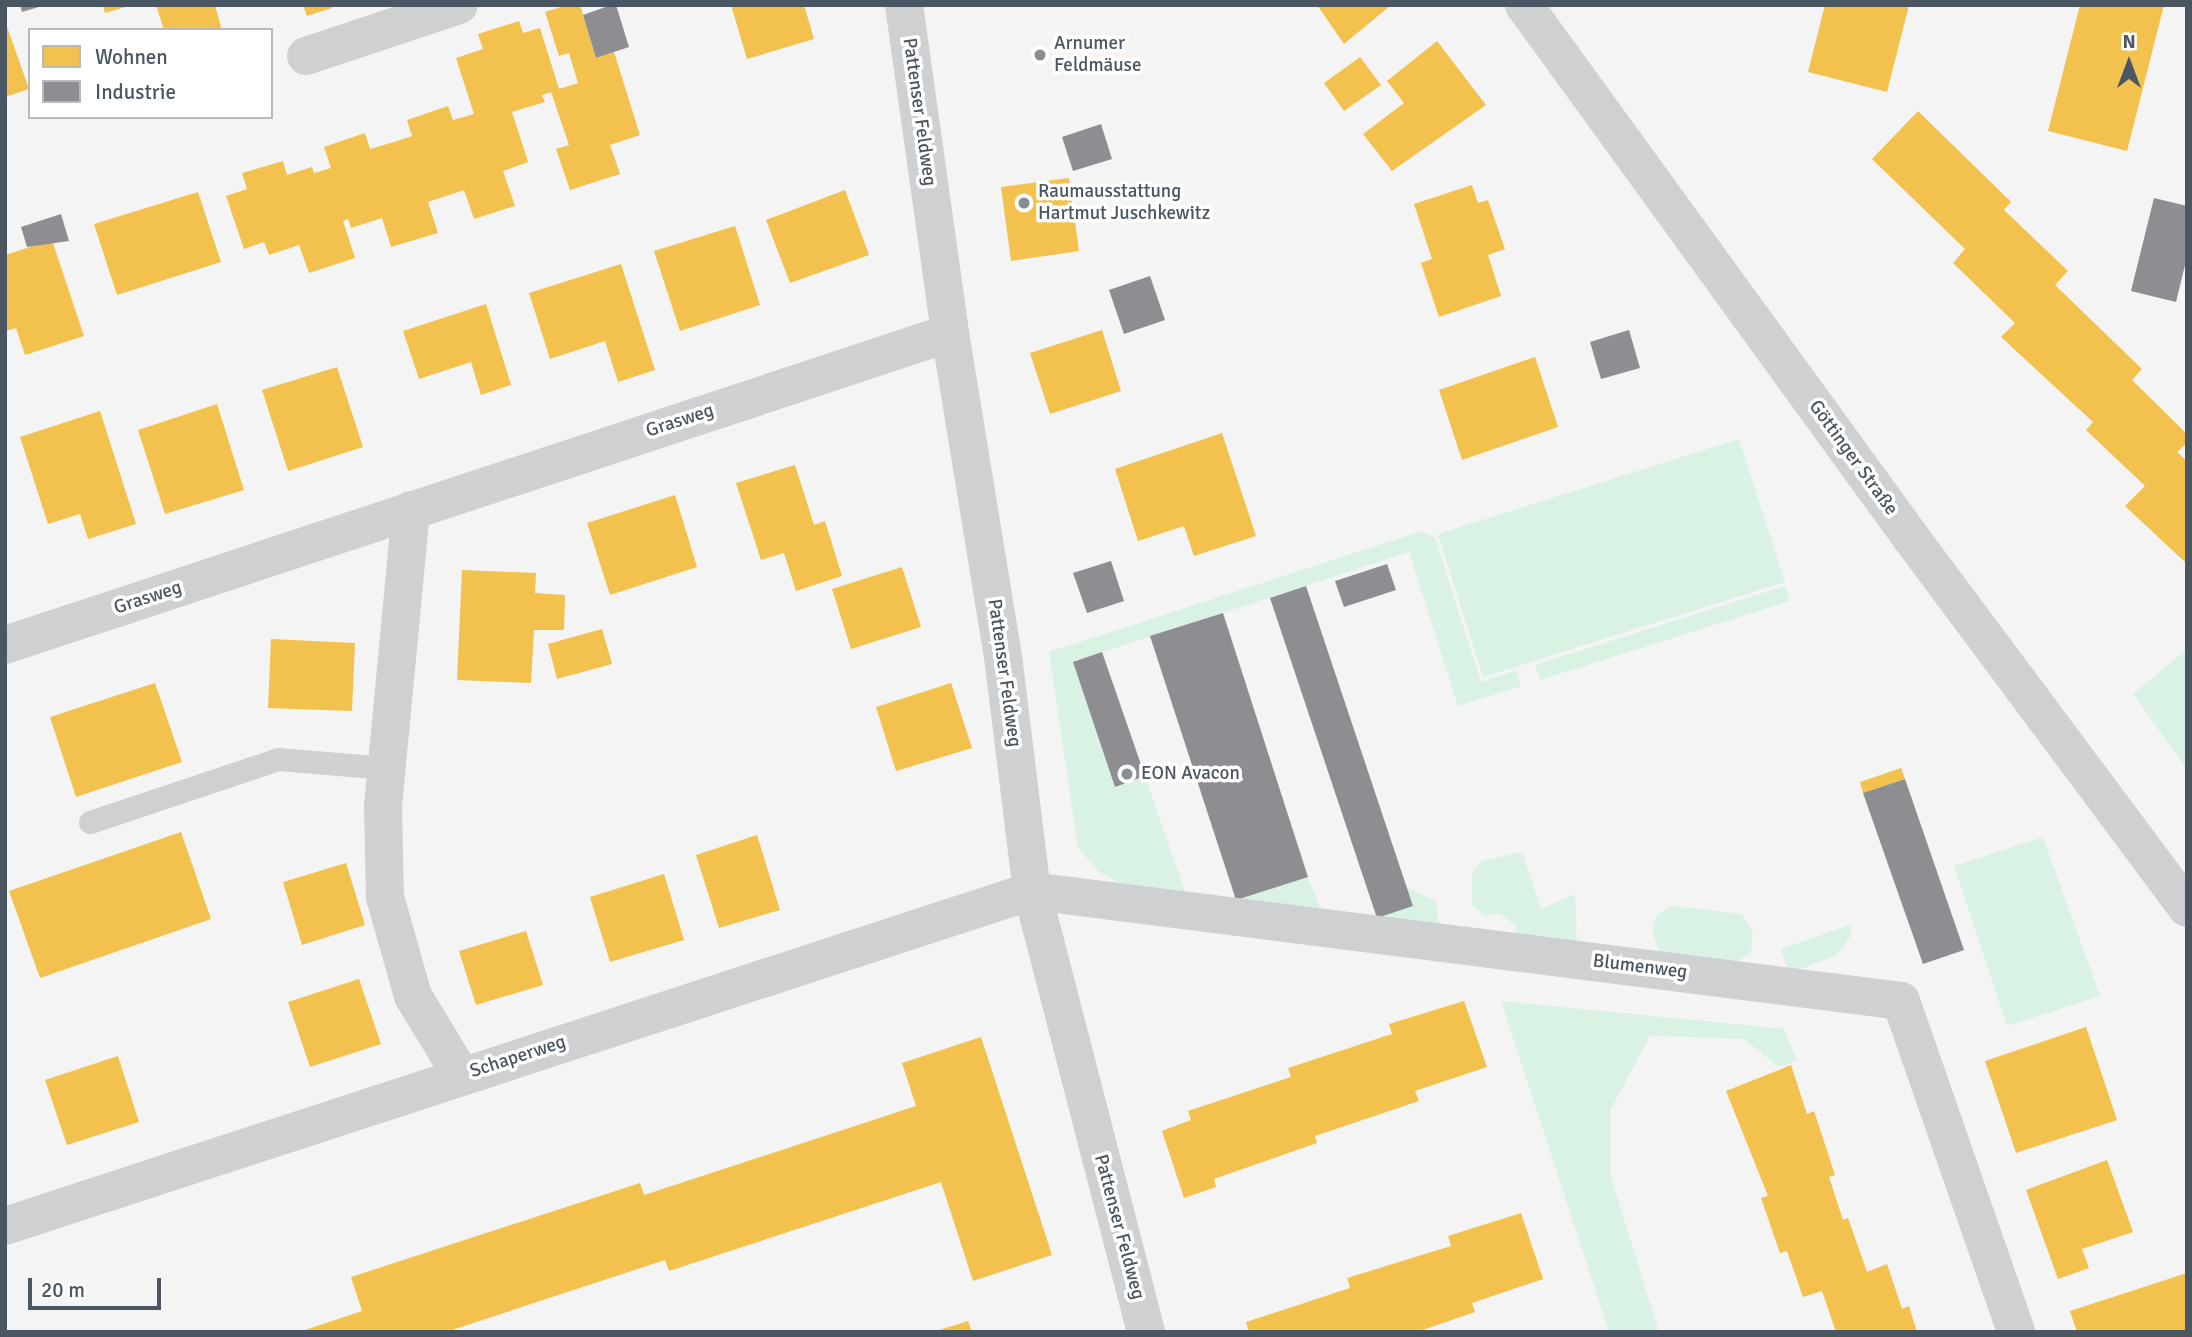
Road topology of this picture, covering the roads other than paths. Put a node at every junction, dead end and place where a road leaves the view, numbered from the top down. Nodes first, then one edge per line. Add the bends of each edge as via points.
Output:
1 (459, 5) edge
2 (904, 5) edge
3 (1524, 5) edge
4 (306, 56) dead end
5 (950, 333) junction
6 (411, 510) junction
7 (5, 645) edge
8 (387, 768) junction
9 (90, 822) dead end
10 (1032, 891) junction
11 (2187, 908) edge
12 (461, 1075) junction
13 (5, 1226) edge
14 (1146, 1332) edge
15 (2016, 1332) edge

1 - 4 street
2 - 5 street, Pattenser Feldweg
3 - 11 street, Göttinger Straße via 1912,540
5 - 6 street, Grasweg
5 - 10 street, Pattenser Feldweg via 1003,656
6 - 7 street, Grasweg
6 - 8 street
8 - 9 lane via 278,759
8 - 12 street via 385,897 413,996
10 - 12 street, Schaperweg
10 - 14 street, Pattenser Feldweg
10 - 15 street, Blumenweg via 1900,1001
12 - 13 street, Schaperweg

